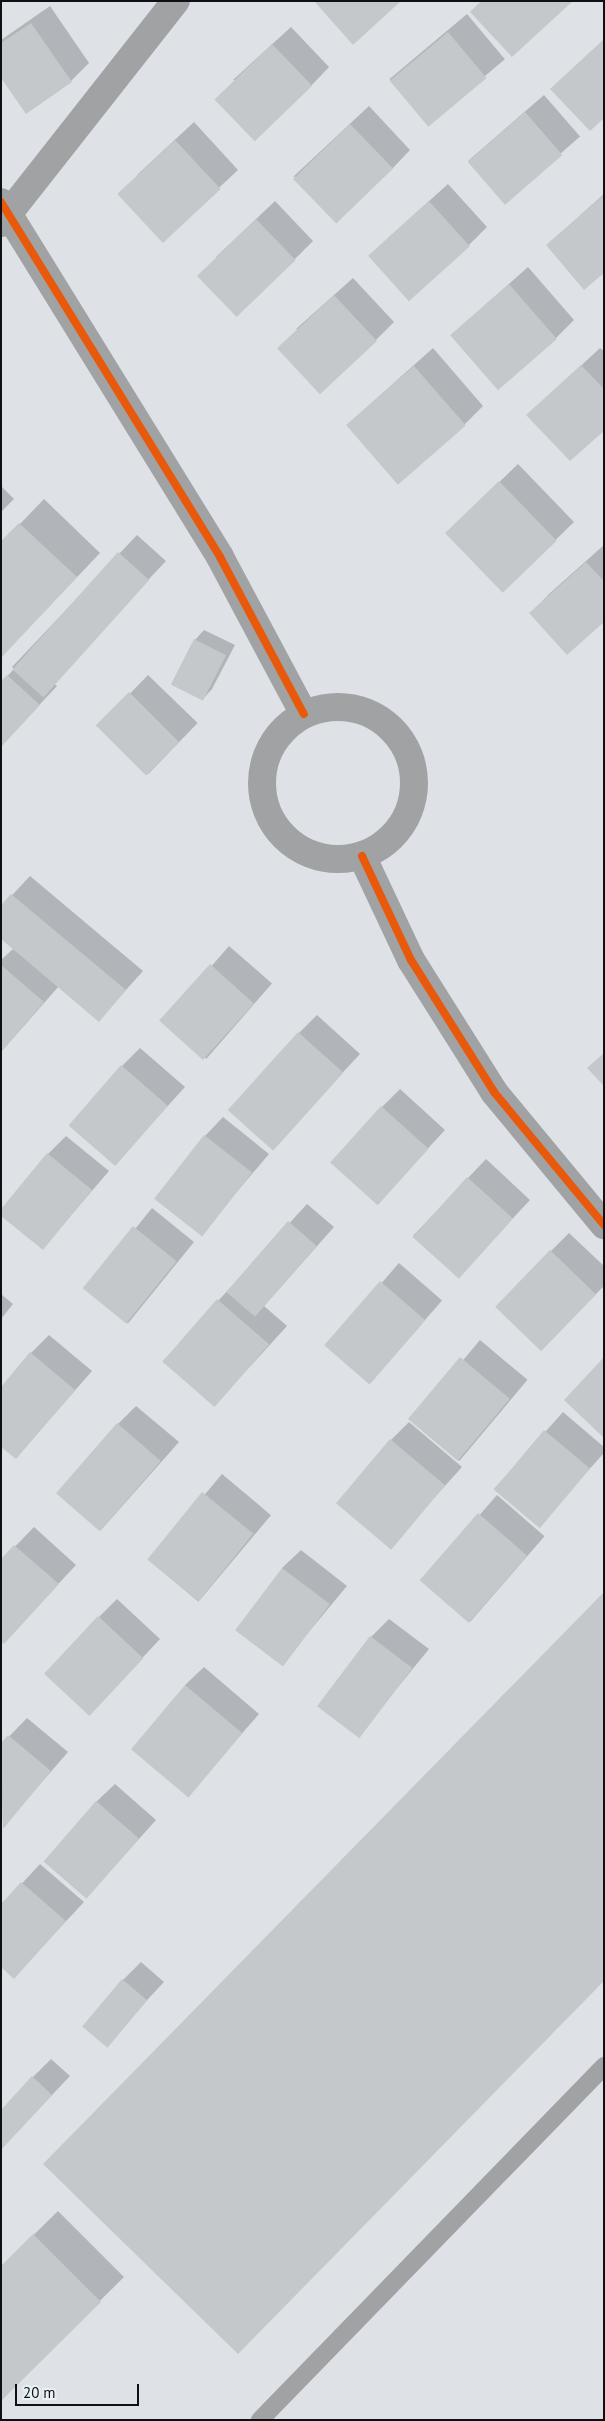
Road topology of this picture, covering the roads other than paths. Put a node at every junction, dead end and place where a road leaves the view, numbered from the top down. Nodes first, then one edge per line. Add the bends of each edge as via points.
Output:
1 (176, 1) edge
2 (4, 213) edge
3 (304, 714) junction
4 (362, 856) junction
5 (604, 1226) edge
6 (604, 2066) edge
7 (260, 2420) edge

1 - 2 street
2 - 3 street via 220,557
3 - 4 street via 278,735 263,764 261,792 269,818 285,840 308,854 335,860
3 - 4 street via 336,706 368,712 395,732 411,760 414,789 406,818 388,841
4 - 5 street via 410,960 494,1092
6 - 7 lane

